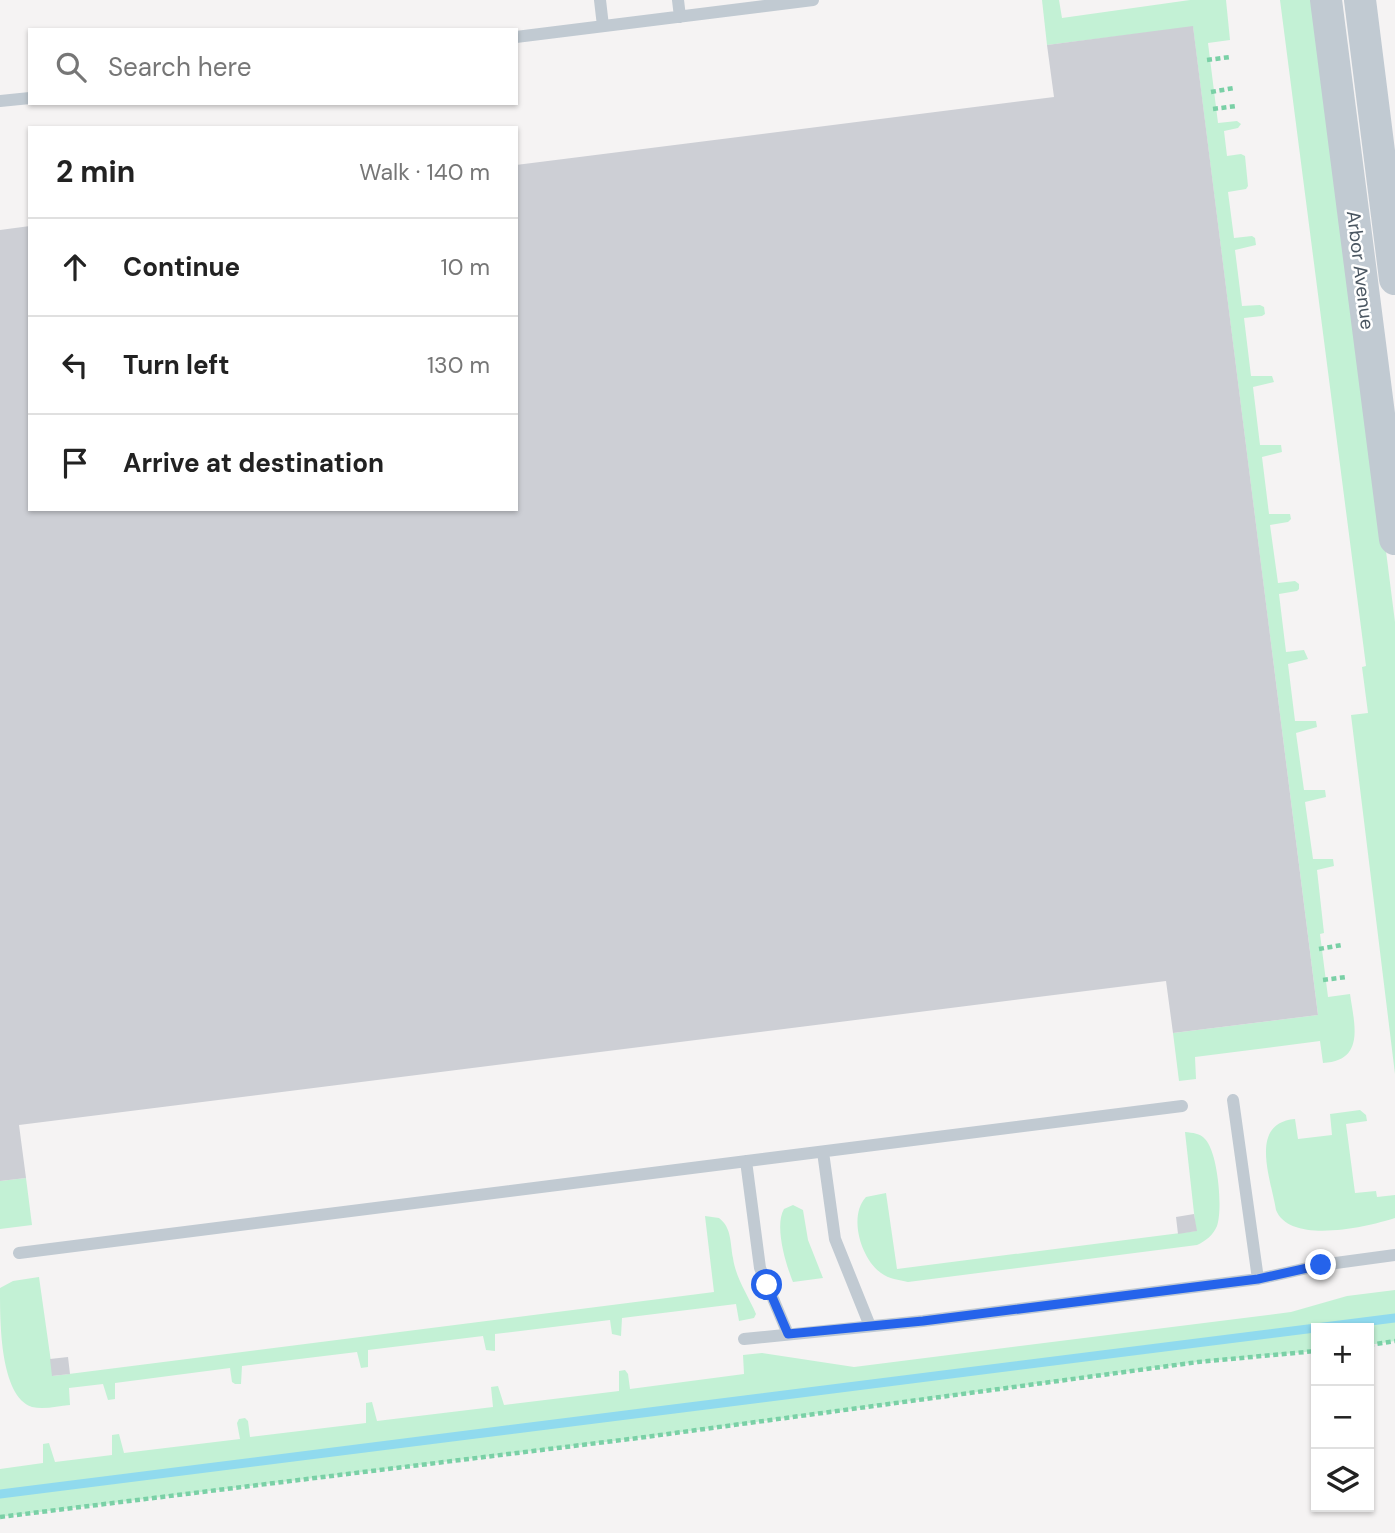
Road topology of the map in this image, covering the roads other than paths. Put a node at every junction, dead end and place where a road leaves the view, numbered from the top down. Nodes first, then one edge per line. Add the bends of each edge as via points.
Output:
1 (600, 0) edge
2 (678, 0) edge
3 (813, 0) edge
4 (1326, 0) edge
5 (1360, 0) edge
6 (680, 17) junction
7 (603, 26) junction
8 (518, 37) edge
9 (28, 98) edge
10 (0, 102) edge
11 (1395, 279) edge
12 (1395, 539) edge
13 (1233, 1100) dead end
14 (1182, 1106) dead end
15 (822, 1152) junction
16 (746, 1161) junction
17 (19, 1253) dead end
18 (1395, 1255) edge
19 (1258, 1279) junction
20 (870, 1326) junction
21 (788, 1334) junction
22 (744, 1339) dead end

1 - 7 lane
2 - 6 lane
3 - 6 lane
4 - 12 street, Arbor Avenue
5 - 11 street
6 - 7 lane
7 - 8 lane
9 - 10 lane
13 - 19 lane
14 - 15 lane
15 - 16 lane
15 - 20 lane via 835,1239
16 - 17 lane
16 - 21 lane via 760,1268
18 - 19 lane
19 - 20 lane
20 - 21 lane
21 - 22 lane

